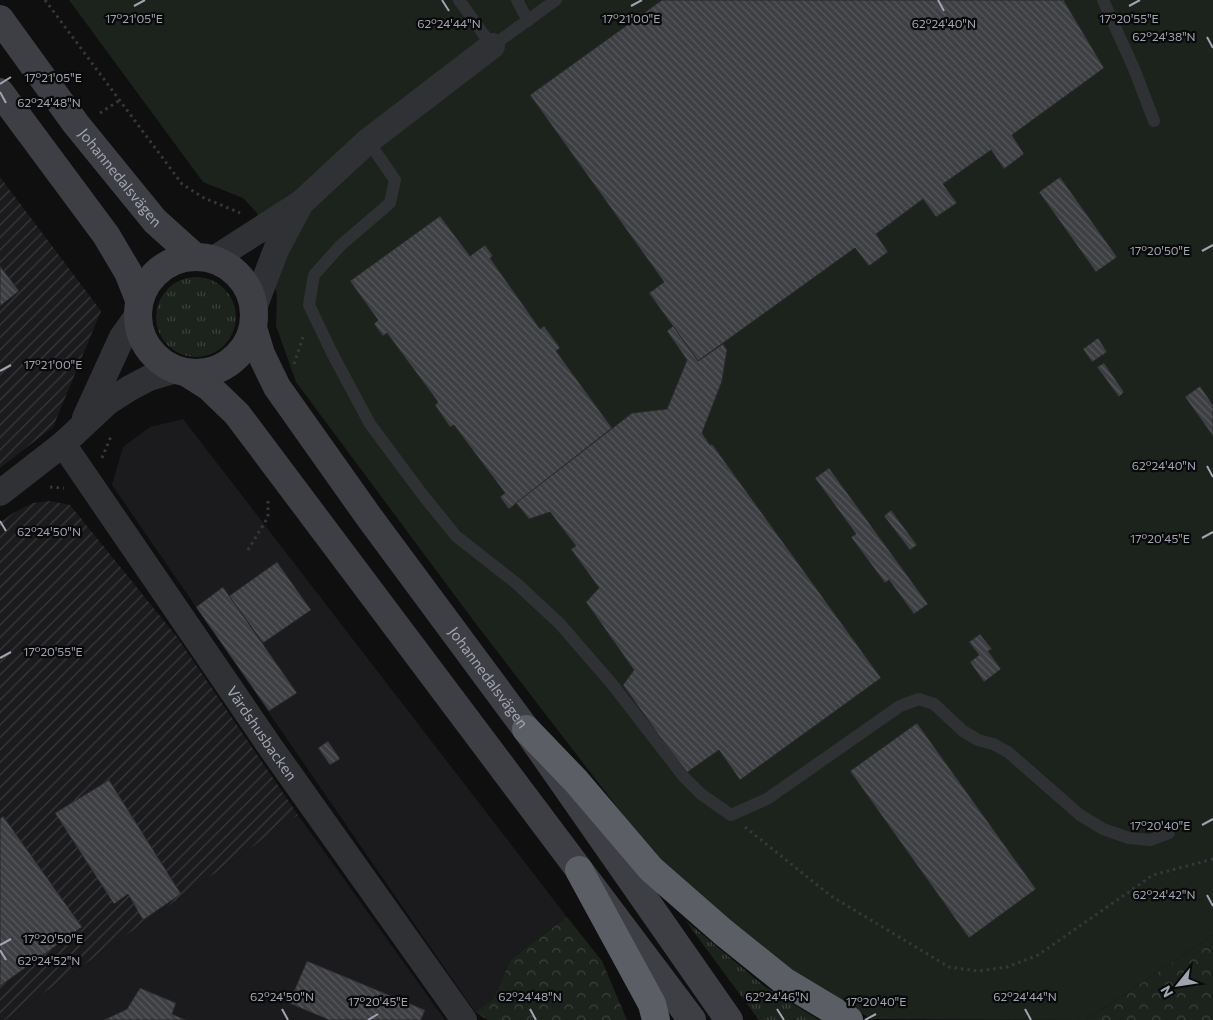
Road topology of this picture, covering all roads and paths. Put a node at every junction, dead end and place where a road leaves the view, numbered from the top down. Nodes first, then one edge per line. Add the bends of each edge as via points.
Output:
1 (45, 0) edge
2 (458, 0) edge
3 (517, 0) edge
4 (556, 0) edge
5 (1103, 0) edge
6 (0, 19) edge
7 (528, 21) junction
8 (492, 46) junction
9 (0, 92) edge
10 (120, 100) junction
11 (100, 114) dead end
12 (1154, 121) dead end
13 (368, 141) junction
14 (301, 203) junction
15 (261, 228) junction
16 (205, 258) junction
17 (138, 308) junction
18 (254, 320) junction
19 (182, 372) junction
20 (81, 426) junction
21 (63, 444) junction
22 (0, 493) edge
23 (268, 498) dead end
24 (248, 550) dead end
25 (526, 729) junction
26 (731, 815) junction
27 (1169, 833) dead end
28 (1213, 859) edge
29 (578, 870) junction
30 (464, 1020) edge
31 (656, 1020) edge
32 (692, 1020) edge
33 (730, 1020) edge
34 (849, 1020) edge

1 - 10 path
2 - 8 lane
3 - 7 lane
4 - 7 lane
5 - 12 lane via 1136,71
6 - 16 main road, Johannedalsvägen via 76,124 155,221
7 - 8 lane
8 - 13 street
9 - 17 main road via 106,235 128,272
10 - 11 path
10 - 15 path via 182,184 204,198 239,212
13 - 14 street
13 - 26 lane via 395,180 390,203 341,245 314,275 309,305 370,424 456,536 516,583 560,624 612,684 684,777 701,794
14 - 15 street
14 - 18 street via 276,250
15 - 16 street via 241,243
16 - 17 main road via 178,259 157,272 143,289
16 - 18 main road via 232,269 240,277 249,291
17 - 19 main road via 140,335 148,349 160,362
17 - 20 street
18 - 19 main road via 240,354 232,362 209,373
18 - 25 main road, Johannedalsvägen via 261,354 282,394
19 - 20 street via 149,378 130,388
19 - 29 main road via 209,387 237,414
20 - 21 street
21 - 22 street
21 - 30 street, Värdshusbacken via 271,748
23 - 24 path via 268,517
25 - 33 main road, Johannedalsvägen
25 - 34 highway via 576,781 651,869 784,981
26 - 27 lane via 767,799 900,706 919,699 934,704 963,731 978,740 1008,752 1080,814 1103,829 1130,838 1150,840
26 - 28 path via 831,896 949,968 978,971 1007,967 1038,955 1153,875
29 - 31 highway via 652,1004
29 - 32 main road

